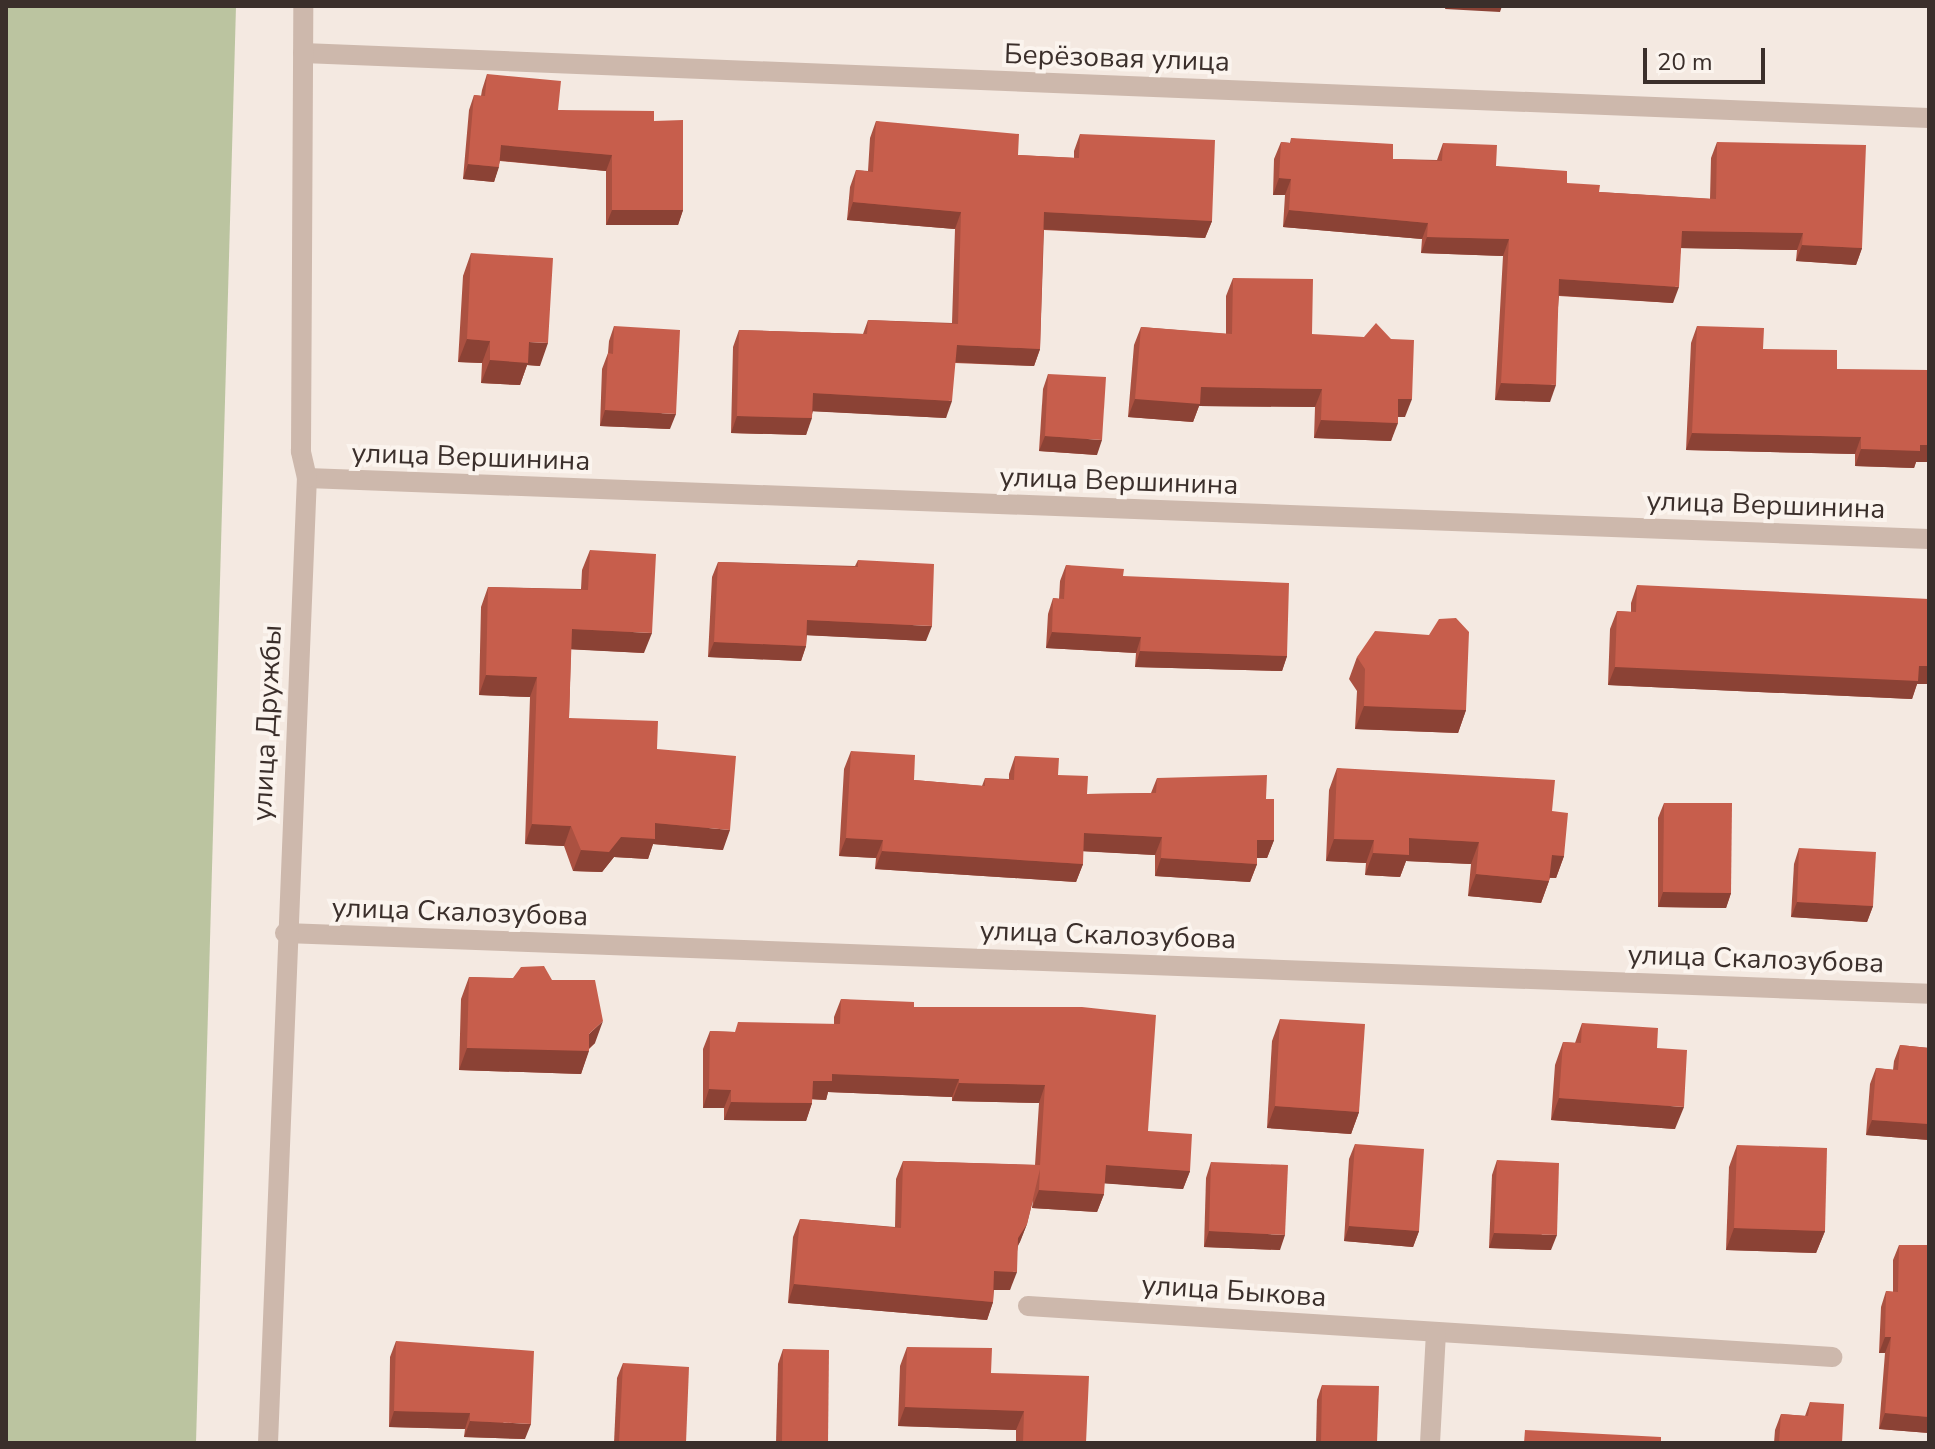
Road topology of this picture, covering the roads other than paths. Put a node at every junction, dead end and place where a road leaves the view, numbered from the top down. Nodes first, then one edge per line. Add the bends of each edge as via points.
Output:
1 (303, 6) edge
2 (303, 53) junction
3 (1929, 118) edge
4 (307, 478) junction
5 (1929, 539) edge
6 (285, 933) junction
7 (1929, 994) edge
8 (1028, 1306) dead end
9 (1436, 1333) junction
10 (1832, 1357) dead end
11 (268, 1443) edge
12 (1430, 1443) edge

1 - 2 street, улица Дружбы
2 - 3 street, Берёзовая улица
2 - 4 street, улица Дружбы via 301,451
4 - 5 street, улица Вершинина
4 - 6 street, улица Дружбы
6 - 7 street, улица Скалозубова
6 - 11 street, улица Дружбы
8 - 9 street, улица Быкова
9 - 10 street, улица Быкова
9 - 12 street

